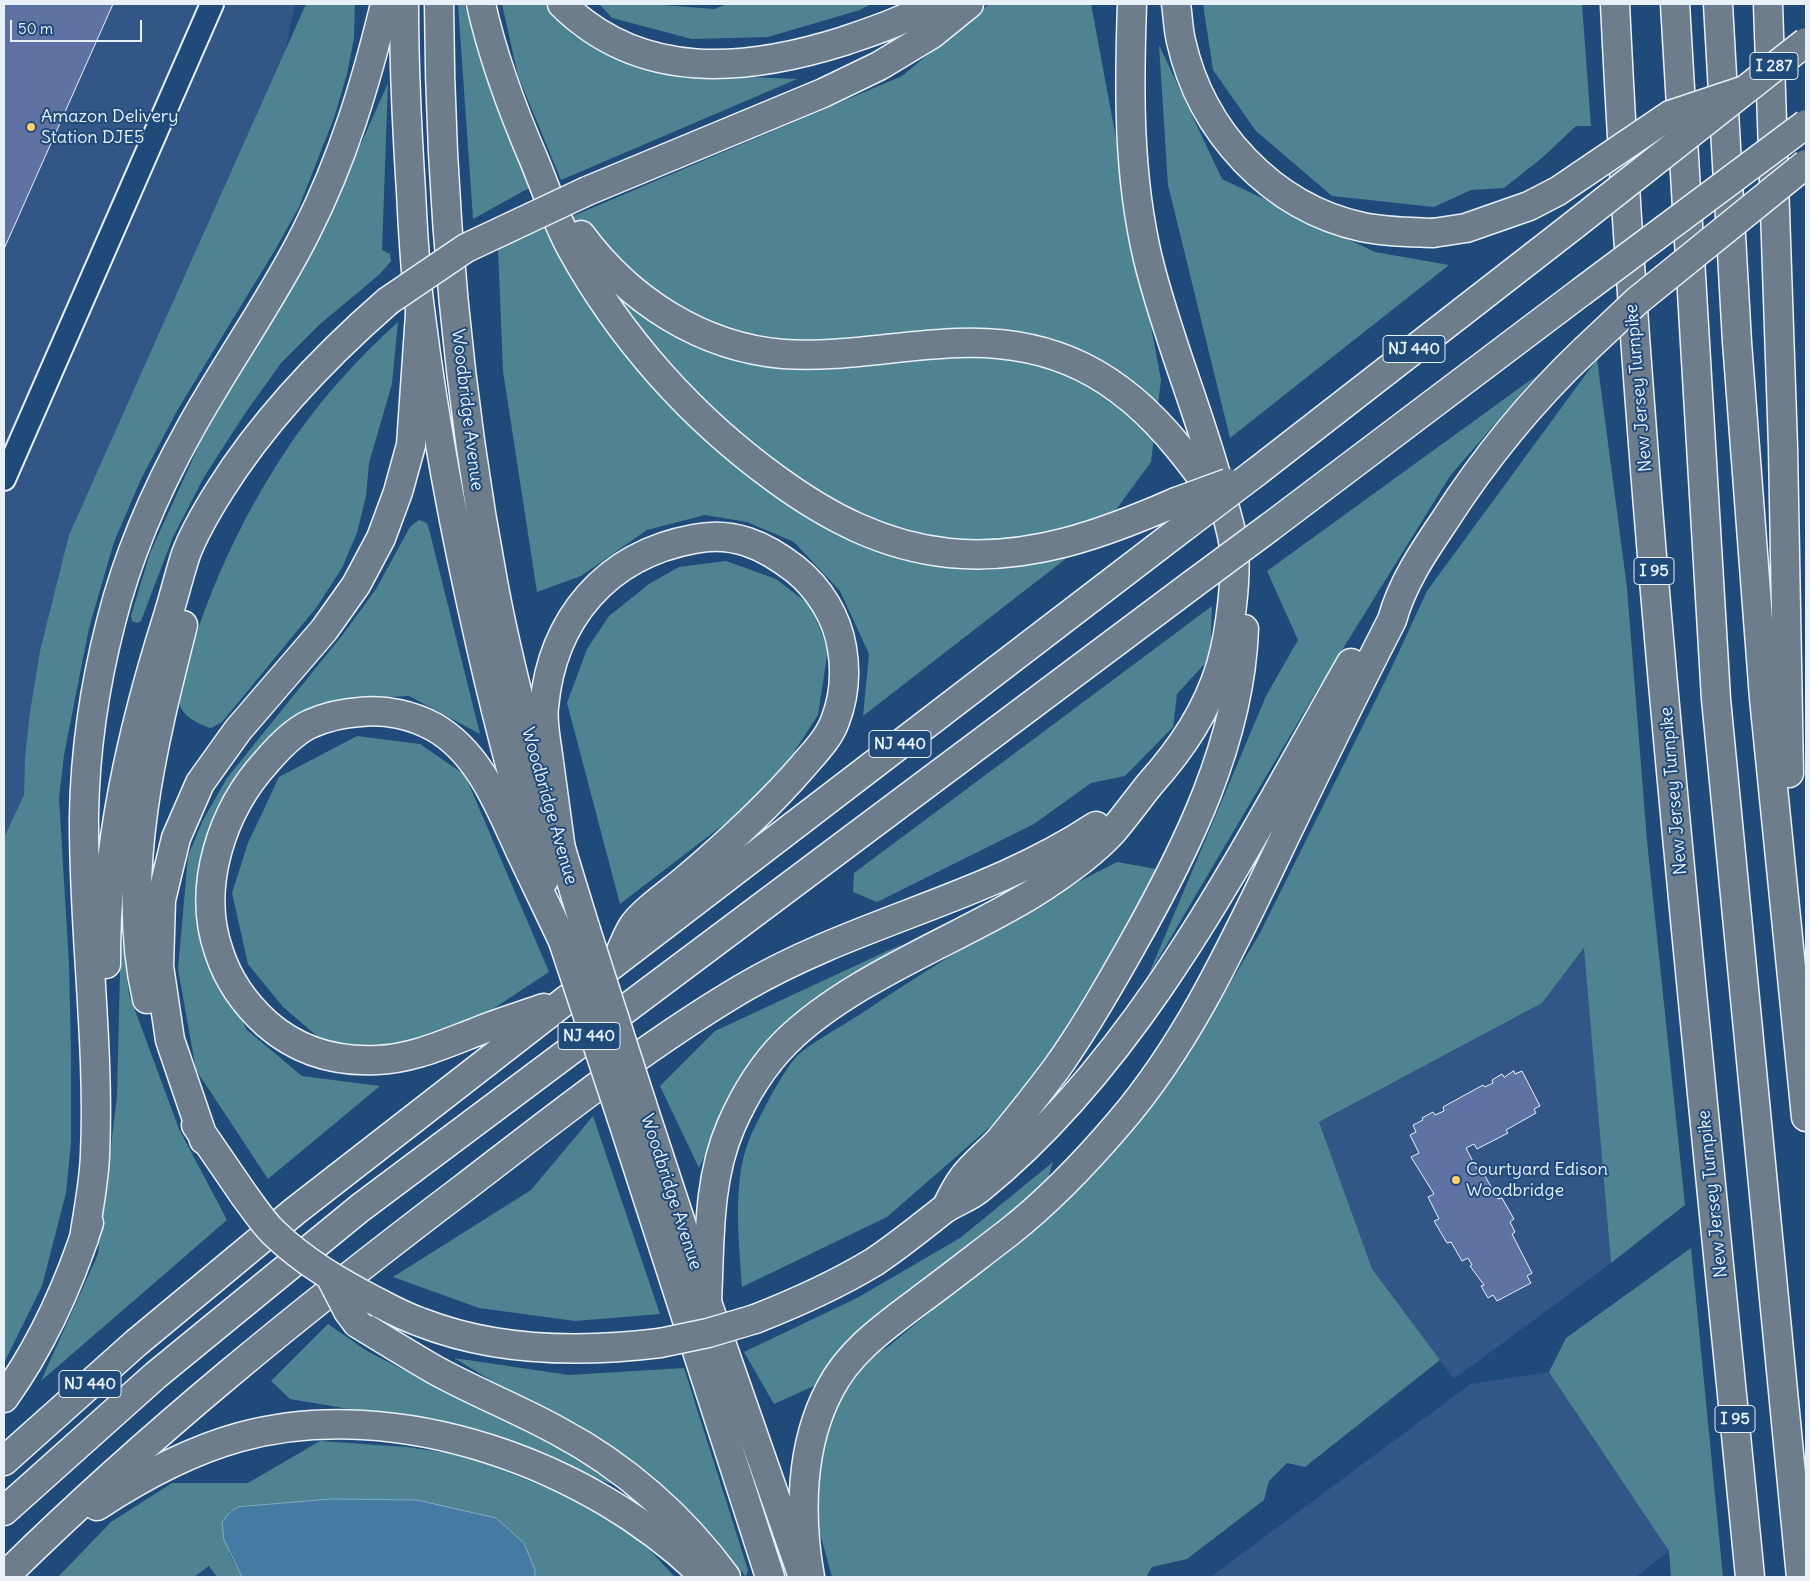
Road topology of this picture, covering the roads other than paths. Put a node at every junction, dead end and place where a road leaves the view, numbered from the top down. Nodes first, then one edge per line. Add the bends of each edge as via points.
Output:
1 (212, 4) edge
2 (385, 4) edge
3 (404, 4) edge
4 (439, 4) edge
5 (481, 4) edge
6 (562, 4) edge
7 (931, 4) edge
8 (970, 4) edge
9 (1132, 4) edge
10 (1176, 4) edge
11 (1615, 4) edge
12 (1675, 4) edge
13 (1718, 4) edge
14 (1768, 4) edge
15 (1806, 42) edge
16 (1742, 91) junction
17 (1806, 124) edge
18 (1806, 164) edge
19 (536, 167) junction
20 (420, 314) junction
21 (311, 374) junction
22 (4, 478) edge
23 (1180, 514) junction
24 (1228, 519) junction
25 (1234, 572) junction
26 (1399, 595) junction
27 (1149, 785) junction
28 (561, 850) junction
29 (575, 936) junction
30 (616, 963) junction
31 (564, 1001) junction
32 (1801, 1069) junction
33 (632, 1111) junction
34 (1806, 1117) edge
35 (204, 1140) junction
36 (945, 1209) junction
37 (84, 1239) junction
38 (330, 1276) junction
39 (707, 1302) junction
40 (4, 1398) edge
41 (4, 1461) edge
42 (4, 1511) edge
43 (32, 1550) junction
44 (4, 1577) edge
45 (705, 1577) edge
46 (726, 1577) edge
47 (770, 1577) edge
48 (803, 1577) edge
49 (810, 1577) edge
50 (1750, 1577) edge
51 (1801, 1577) edge

1 - 22 lane
2 - 37 main road via 356,114 332,177 305,234 190,428 157,491 131,555 111,621 89,745 84,812 85,884 96,1055 95,1159
3 - 20 main road, Woodbridge Avenue via 406,115
4 - 28 main road, Woodbridge Avenue via 450,249 477,488 494,589 520,704
5 - 19 main road via 500,76
6 - 7 main road via 615,42 684,64 729,65 780,59 825,46 879,29
8 - 21 main road, bridge via 932,34 823,94 587,191 466,248 388,301
9 - 24 main road via 1130,138 1148,256
10 - 16 main road, bridge via 1180,41 1192,79 1209,114 1231,145 1256,172 1283,194 1322,215 1384,231 1433,233 1466,228 1529,206 1670,116
11 - 50 main road, New Jersey Turnpike / I 95 via 1635,346 1665,701
12 - 51 main road via 1716,699
13 - 32 main road via 1737,342 1761,658
14 - 32 main road via 1783,448 1788,736
15 - 16 main road, I 287, bridge
16 - 23 main road, NJ 440, bridge via 1255,473
17 - 42 main road, NJ 440, bridge via 360,1208 156,1375
18 - 26 main road, bridge via 1636,301 1547,385 1473,476
19 - 23 main road via 571,247 628,334 656,370 724,438 837,520 910,547 985,555 1063,545 1136,520
19 - 24 main road via 597,257 656,309 687,327 749,349 783,354 958,343 1002,344 1069,361 1119,387 1150,414 1209,486
20 - 29 main road, Woodbridge Avenue via 469,596 526,824
20 - 35 main road via 411,445 381,538 356,585 324,630 238,730 200,784 176,838 161,900 159,966 170,1040
21 - 35 main road via 261,445 229,501 205,558 184,620 166,693 152,754 141,832 138,898 140,970 157,1041 174,1088
21 - 37 main road via 262,429 219,491 187,552 145,689 120,809 109,896 106,951 110,1106 104,1162
23 - 30 main road, NJ 440
24 - 25 main road via 1234,544
25 - 27 main road via 1226,640 1209,698 1193,730
25 - 36 main road via 1245,602 1236,695 1225,741 1186,839 1142,927 1084,1028 1027,1107 963,1178
26 - 36 main road via 1380,612 1199,925 1123,1039 1037,1136 977,1191
26 - 49 main road via 1392,620 1234,942 1185,1032 1156,1074 1117,1126 1052,1196 864,1344 830,1389 817,1422 802,1515
27 - 39 main road via 1109,836 1070,867 1033,893 842,999 784,1044 746,1097 730,1128 719,1162 713,1196
27 - 43 main road via 1100,824 1060,850 802,957 746,986 641,1054 289,1324 190,1405
28 - 29 main road, Woodbridge Avenue
28 - 30 main road via 544,709 551,667 562,635 582,602 608,577 643,556 678,542 714,535 748,542 777,555 804,576 824,600 839,633 844,663 843,693 835,722 819,747 773,800 634,924
29 - 31 main road via 482,774 461,748 435,728 404,715 373,710 339,714 308,725 280,746 254,774 234,805 220,840 212,879 211,916 218,952 234,985 255,1013 282,1037 311,1052 360,1060 408,1056
29 - 33 main road, Woodbridge Avenue, bridge
30 - 31 main road, NJ 440
31 - 41 main road, NJ 440 via 295,1211 136,1343
32 - 34 main road
33 - 39 main road, Woodbridge Avenue
33 - 47 main road, Woodbridge Avenue
35 - 38 main road, bridge via 272,1231
36 - 38 main road, bridge via 848,1277 804,1300 755,1319 660,1343 595,1349 512,1345 420,1322
37 - 40 main road via 33,1355
38 - 46 main road, bridge via 357,1323 436,1370 558,1430 601,1457 640,1486 684,1526
39 - 48 main road, Woodbridge Avenue
43 - 44 main road
43 - 45 main road via 124,1488 193,1453 240,1437 339,1424 389,1426 434,1434 525,1462 568,1481 638,1521

